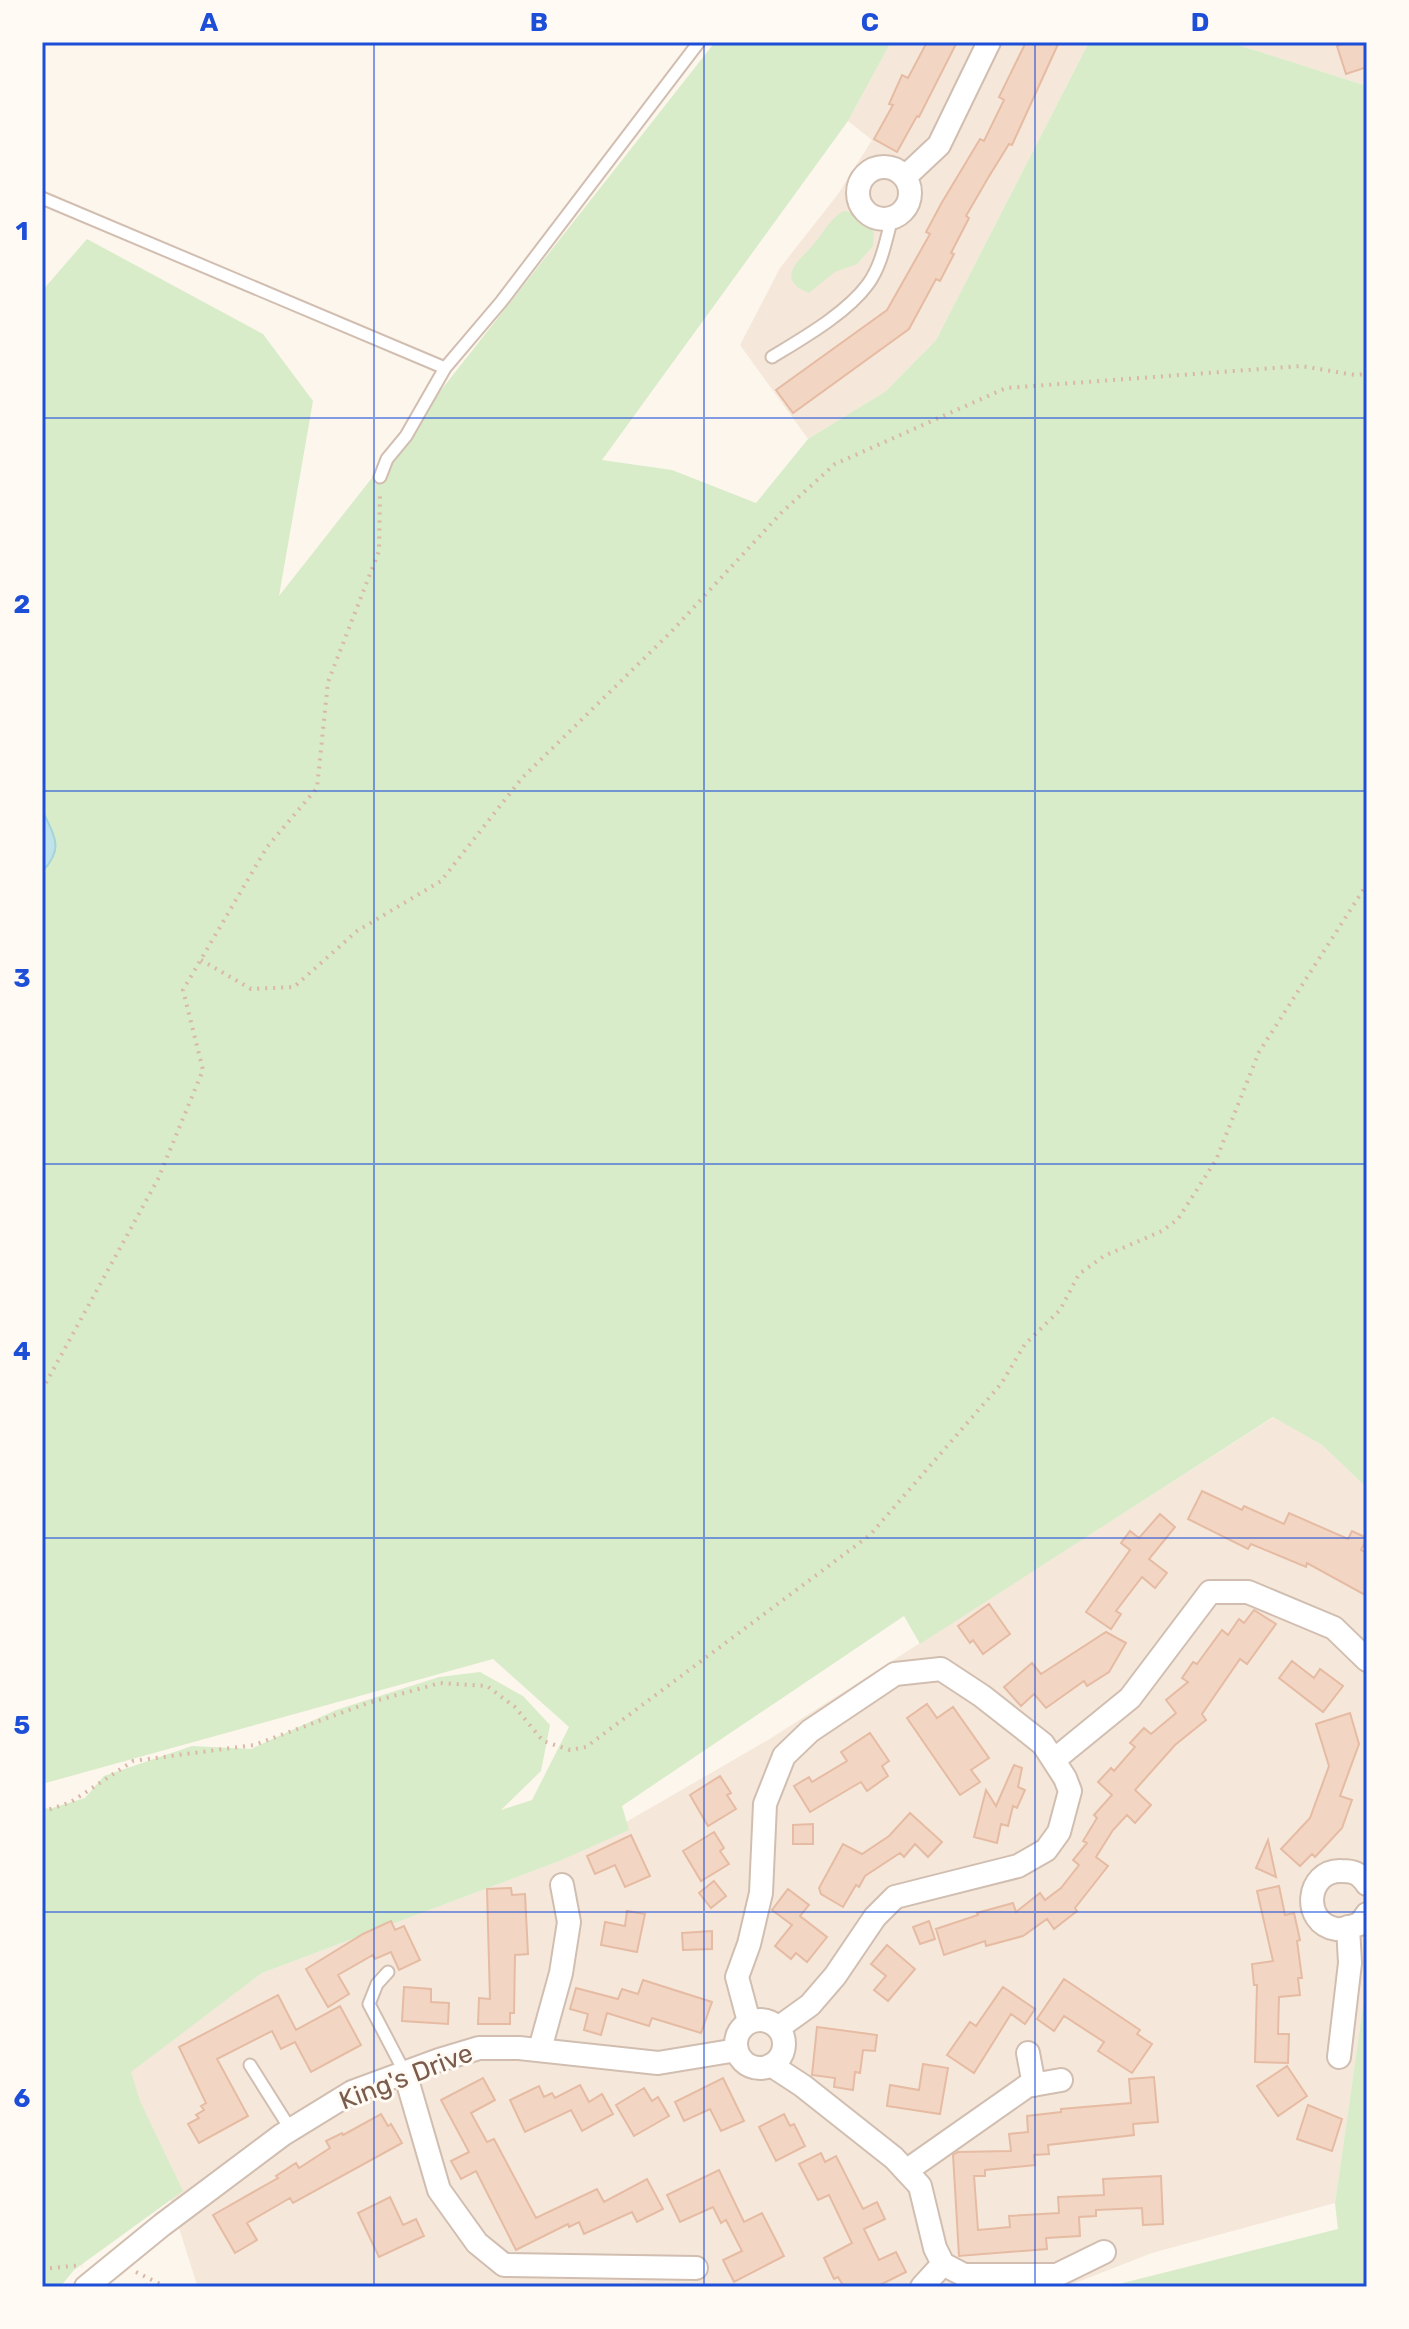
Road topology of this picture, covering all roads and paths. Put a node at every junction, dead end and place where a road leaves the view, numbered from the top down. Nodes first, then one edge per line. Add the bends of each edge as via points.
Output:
1 (699, 42) edge
2 (989, 42) edge
3 (905, 177) junction
4 (42, 198) edge
5 (892, 218) junction
6 (772, 357) dead end
7 (445, 368) junction
8 (1367, 374) edge
9 (380, 477) joint
10 (1367, 884) edge
11 (201, 960) junction
12 (42, 1390) edge
13 (1367, 1660) edge
14 (1054, 1760) junction
15 (42, 1812) edge
16 (1365, 1875) edge
17 (562, 1885) dead end
18 (1367, 1914) edge
19 (1348, 1927) junction
20 (388, 1972) dead end
21 (749, 2022) junction
22 (778, 2028) junction
23 (540, 2049) junction
24 (737, 2050) junction
25 (1028, 2053) dead end
26 (1339, 2057) dead end
27 (250, 2065) dead end
28 (771, 2065) junction
29 (405, 2073) junction
30 (1061, 2080) dead end
31 (1034, 2085) junction
32 (291, 2130) junction
33 (906, 2171) junction
34 (1104, 2252) dead end
35 (117, 2262) junction
36 (943, 2264) junction
37 (696, 2268) dead end
38 (86, 2287) edge
39 (166, 2287) edge
40 (922, 2287) edge

1 - 7 lane
2 - 3 street via 939,145
3 - 5 street via 909,201
3 - 5 street via 882,167 861,181 862,206 875,217
4 - 7 lane
5 - 6 lane via 869,283 817,329
7 - 9 lane
8 - 11 path via 1301,366 1006,388 835,464 522,778 441,881 357,931 294,987 251,989
9 - 11 path via 379,551 328,682 317,788 267,847
10 - 15 path via 1259,1052 1216,1160 1178,1219 1079,1274 1060,1310 1025,1344 1001,1384 870,1535 586,1747 570,1750 543,1741 515,1707 487,1686 440,1683 254,1745 133,1761 71,1802
11 - 12 path via 183,990 203,1070 158,1179
13 - 14 street via 1334,1628 1248,1592 1210,1592 1130,1698
14 - 21 street via 1043,1744 941,1669 895,1674 810,1731 784,1756 765,1804 761,1893 737,1977
14 - 22 street via 1070,1791 1059,1832 1046,1850 1018,1866 895,1897 810,2005
16 - 19 street via 1330,1871 1312,1891 1320,1922 1337,1930
17 - 23 street via 569,1922
18 - 19 street via 1360,1924
19 - 26 street via 1350,1963
20 - 29 lane via 369,2004
21 - 22 street via 765,2020
21 - 24 street via 737,2037
22 - 28 street via 783,2048
23 - 24 street, King's Drive via 658,2063
23 - 29 street, King's Drive via 479,2048
24 - 28 street via 751,2066
25 - 31 street
27 - 32 lane
28 - 33 street
29 - 32 street, King's Drive via 352,2092
29 - 37 street via 439,2190 477,2243 504,2265
30 - 31 street
31 - 33 street via 991,2109
32 - 35 street, King's Drive
33 - 36 street via 920,2186
34 - 36 street via 1057,2275 964,2275
35 - 38 street, King's Drive
35 - 39 path
36 - 40 street

